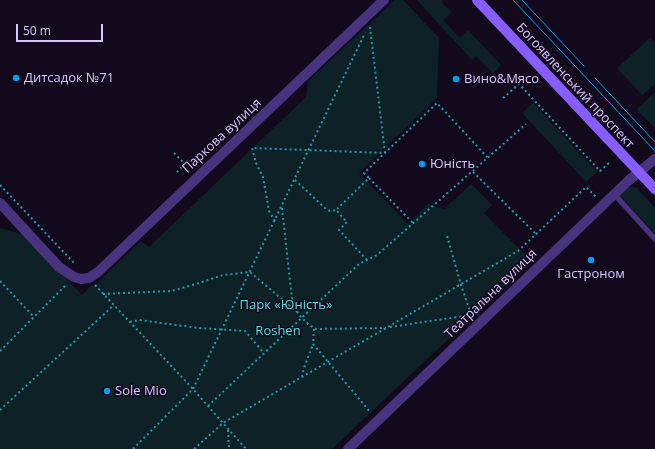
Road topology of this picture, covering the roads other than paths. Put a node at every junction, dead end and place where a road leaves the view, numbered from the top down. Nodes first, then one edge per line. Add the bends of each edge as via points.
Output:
1 (384, 0) edge
2 (477, 0) edge
3 (655, 159) edge
4 (639, 172) junction
5 (655, 189) edge
6 (615, 195) junction
7 (0, 204) edge
8 (655, 239) edge
9 (348, 449) edge

1 - 7 street, Паркова вулиця via 89,278 74,277 60,267
2 - 4 main road, Богоявленський проспект
3 - 4 street, Театральна вулиця
4 - 5 main road, Богоявленський проспект
4 - 6 street, Театральна вулиця
6 - 8 lane
6 - 9 street, Театральна вулиця

